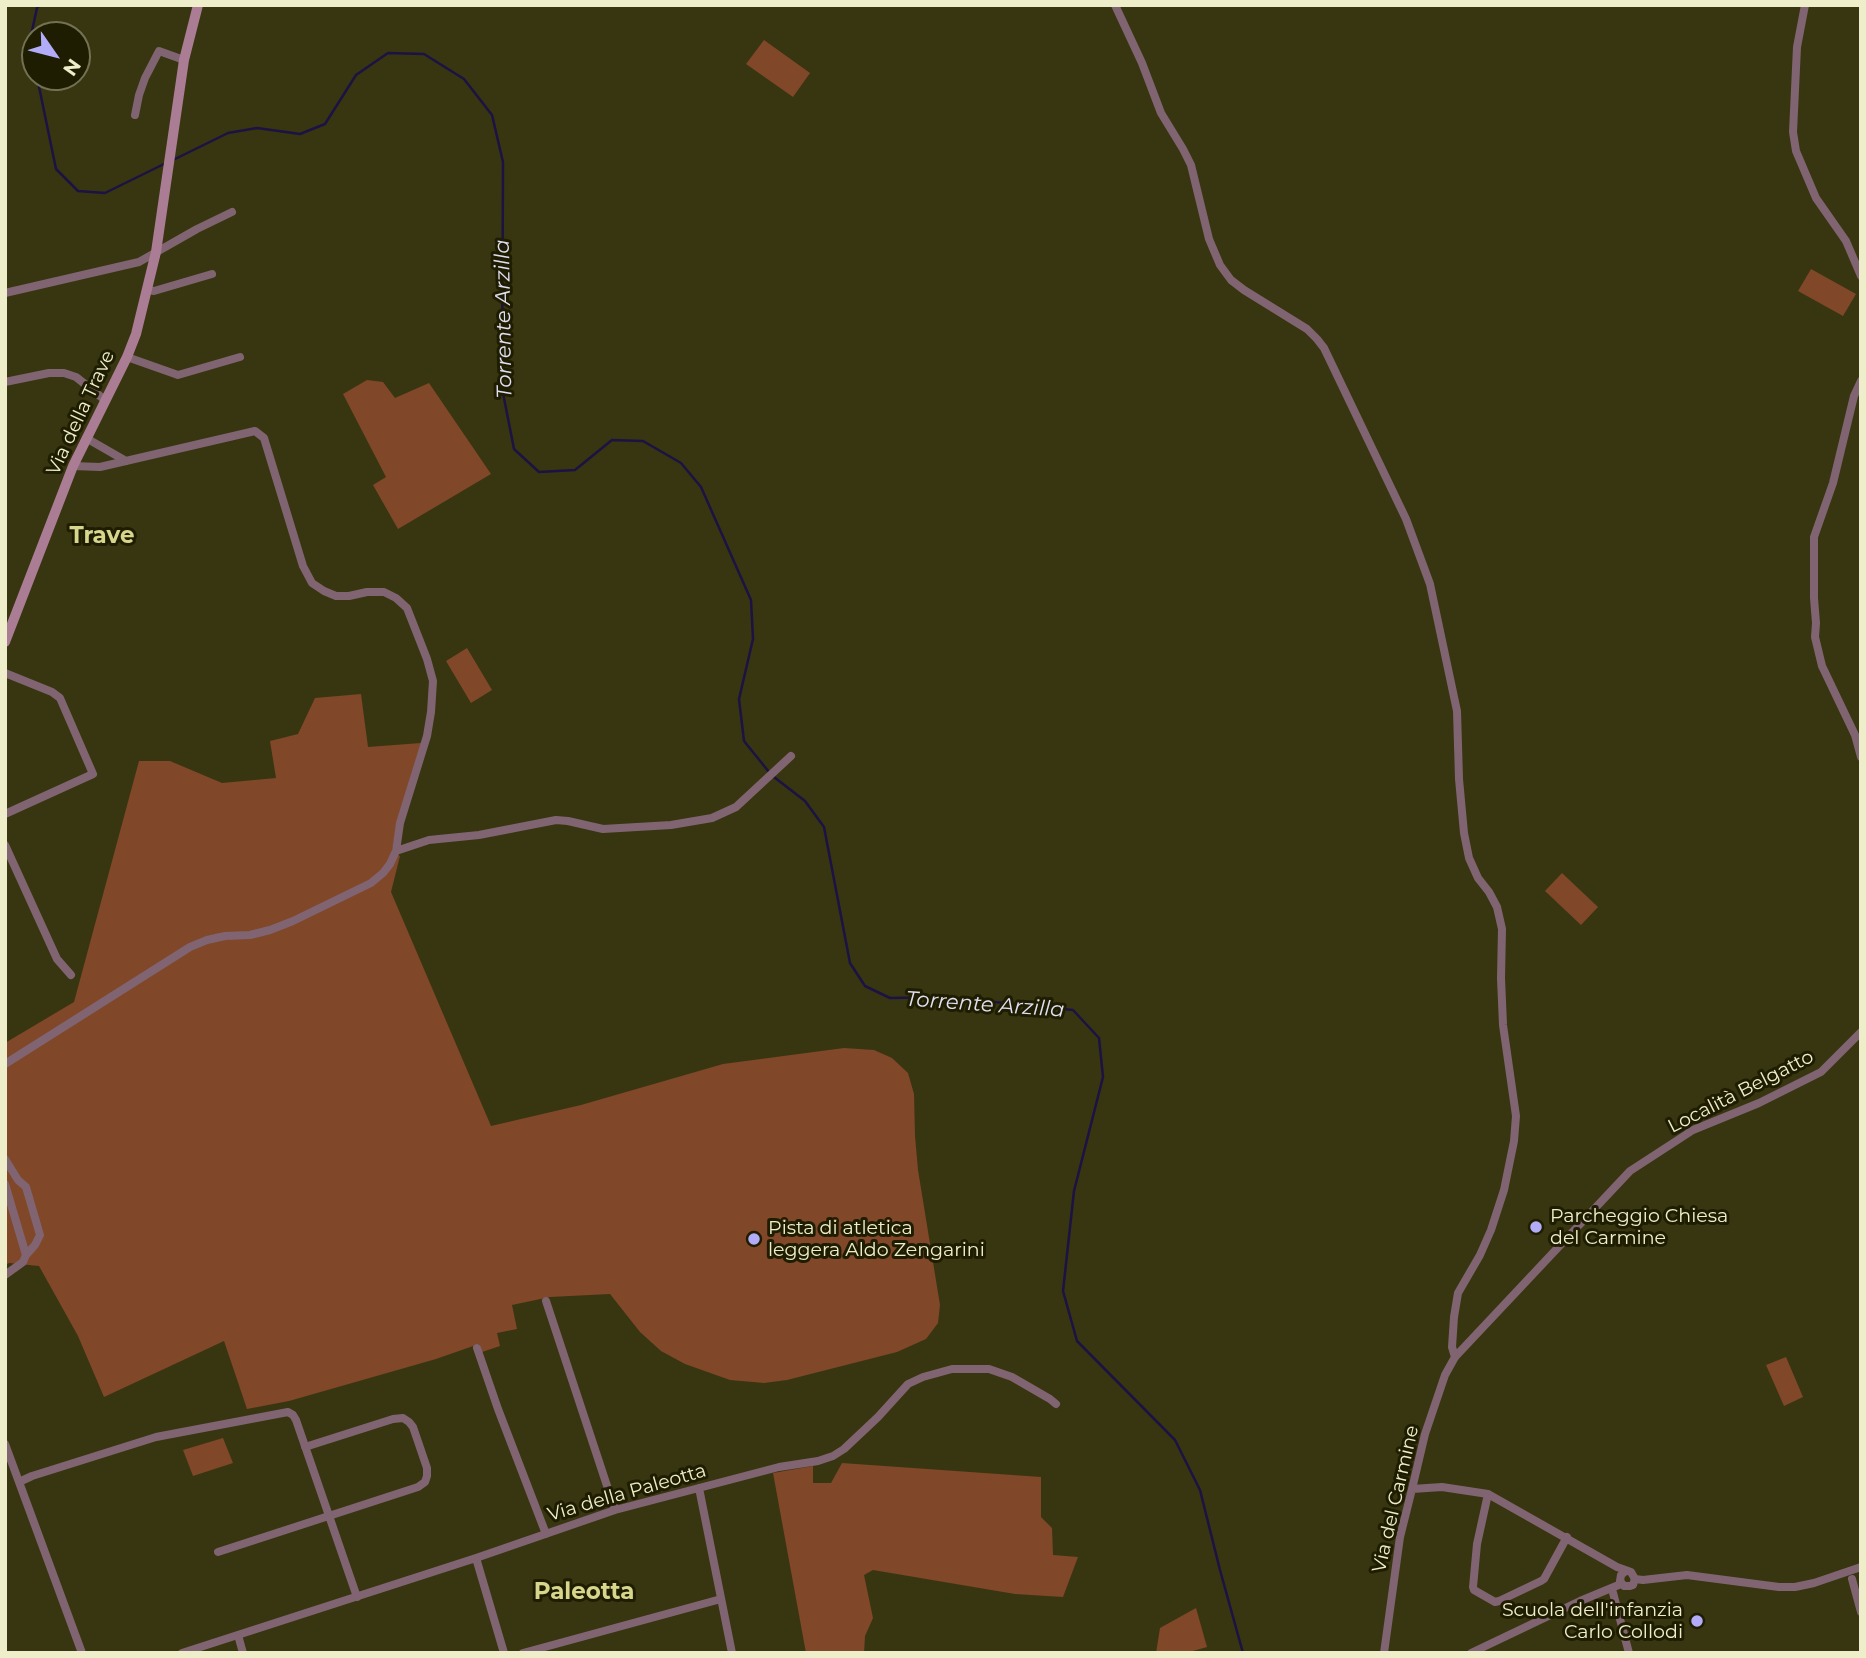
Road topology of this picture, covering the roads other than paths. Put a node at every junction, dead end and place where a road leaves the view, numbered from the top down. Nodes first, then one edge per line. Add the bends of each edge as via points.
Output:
1 (198, 5) edge
2 (1115, 5) edge
3 (1805, 5) edge
4 (184, 60) junction
5 (135, 115) dead end
6 (232, 212) dead end
7 (156, 252) junction
8 (212, 274) dead end
9 (1861, 276) edge
10 (148, 290) junction
11 (5, 292) edge
12 (240, 356) dead end
13 (127, 357) junction
14 (1861, 381) edge
15 (5, 382) edge
16 (105, 400) junction
17 (86, 438) junction
18 (126, 461) junction
19 (73, 466) junction
20 (5, 642) edge
21 (5, 673) edge
22 (791, 756) dead end
23 (1861, 757) edge
24 (5, 814) edge
25 (5, 845) edge
26 (396, 851) junction
27 (71, 975) dead end
28 (1861, 1032) edge
29 (5, 1064) edge
30 (5, 1159) edge
31 (5, 1184) edge
32 (26, 1255) junction
33 (5, 1275) edge
34 (546, 1301) dead end
35 (477, 1348) dead end
36 (1455, 1357) junction
37 (1056, 1404) dead end
38 (5, 1444) edge
39 (305, 1447) junction
40 (19, 1482) junction
41 (699, 1488) junction
42 (1412, 1489) junction
43 (1488, 1494) junction
44 (615, 1510) junction
45 (329, 1516) junction
46 (546, 1534) junction
47 (1567, 1537) junction
48 (218, 1552) dead end
49 (476, 1558) junction
50 (1861, 1567) edge
51 (1626, 1571) junction
52 (1635, 1579) junction
53 (1852, 1579) dead end
54 (1621, 1584) junction
55 (1612, 1588) junction
56 (357, 1597) junction
57 (721, 1599) junction
58 (1861, 1612) edge
59 (238, 1635) junction
60 (82, 1653) edge
61 (182, 1653) edge
62 (243, 1653) edge
63 (504, 1653) edge
64 (523, 1653) edge
65 (732, 1653) edge
66 (1384, 1653) edge
67 (1471, 1653) edge
68 (1629, 1653) edge

1 - 4 main road, Via della Trave
2 - 36 street via 1161,113 1191,165 1220,265 1231,280 1307,329 1324,348 1406,519 1430,584 1457,711 1459,779 1469,859 1497,907 1502,929 1503,1025 1516,1116 1504,1190 1492,1230 1458,1293
3 - 9 street via 1797,47 1796,151 1816,198 1846,242
4 - 5 street via 159,51
4 - 7 main road, Via della Trave
6 - 7 street
7 - 10 main road, Via della Trave
7 - 11 street via 139,262
8 - 10 street
10 - 13 main road, Via della Trave
12 - 13 street via 178,375
13 - 16 main road, Via della Trave
14 - 23 street via 1814,537 1815,637 1822,666
15 - 16 street via 64,373
16 - 17 main road, Via della Trave
17 - 18 street
17 - 19 main road, Via della Trave
18 - 19 street via 93,468
18 - 26 street via 255,431 264,438 312,583 336,596 384,592 407,608 433,681 427,736
19 - 20 main road, Via della Trave
21 - 24 street via 60,698 93,774
22 - 26 street via 736,807 712,818 603,829 556,820 429,840
25 - 27 street via 57,959
26 - 29 street via 390,864 370,883 270,930 190,947
28 - 36 street, Località Belgatto via 1821,1072 1693,1130 1630,1171
30 - 32 street via 26,1187 40,1235
31 - 32 street
32 - 33 street
34 - 44 street
35 - 46 street
36 - 42 street, Via del Carmine via 1429,1423
37 - 41 street, Via della Paleotta via 1012,1377 989,1369 952,1369 908,1384 833,1456
38 - 40 street
39 - 40 street via 295,1418 285,1412 156,1437
39 - 45 street
39 - 45 street via 396,1418 407,1420 428,1470 422,1484
40 - 60 street
41 - 44 street, Via della Paleotta
41 - 57 street
42 - 43 street via 1442,1487
42 - 66 street, Via del Carmine via 1400,1537
43 - 47 street
43 - 47 street via 1473,1587 1495,1602 1544,1579
44 - 46 street, Via della Paleotta
45 - 48 street
45 - 56 street
46 - 49 street, Via della Paleotta
47 - 51 street
49 - 56 street, Via della Paleotta
49 - 63 street
50 - 52 street via 1795,1587 1687,1575
51 - 52 street
51 - 54 street
52 - 54 street via 1630,1586
53 - 58 street
54 - 55 street
55 - 67 street
55 - 68 street
56 - 59 street, Via della Paleotta
57 - 64 street
57 - 65 street
59 - 61 street, Via della Paleotta
59 - 62 street

